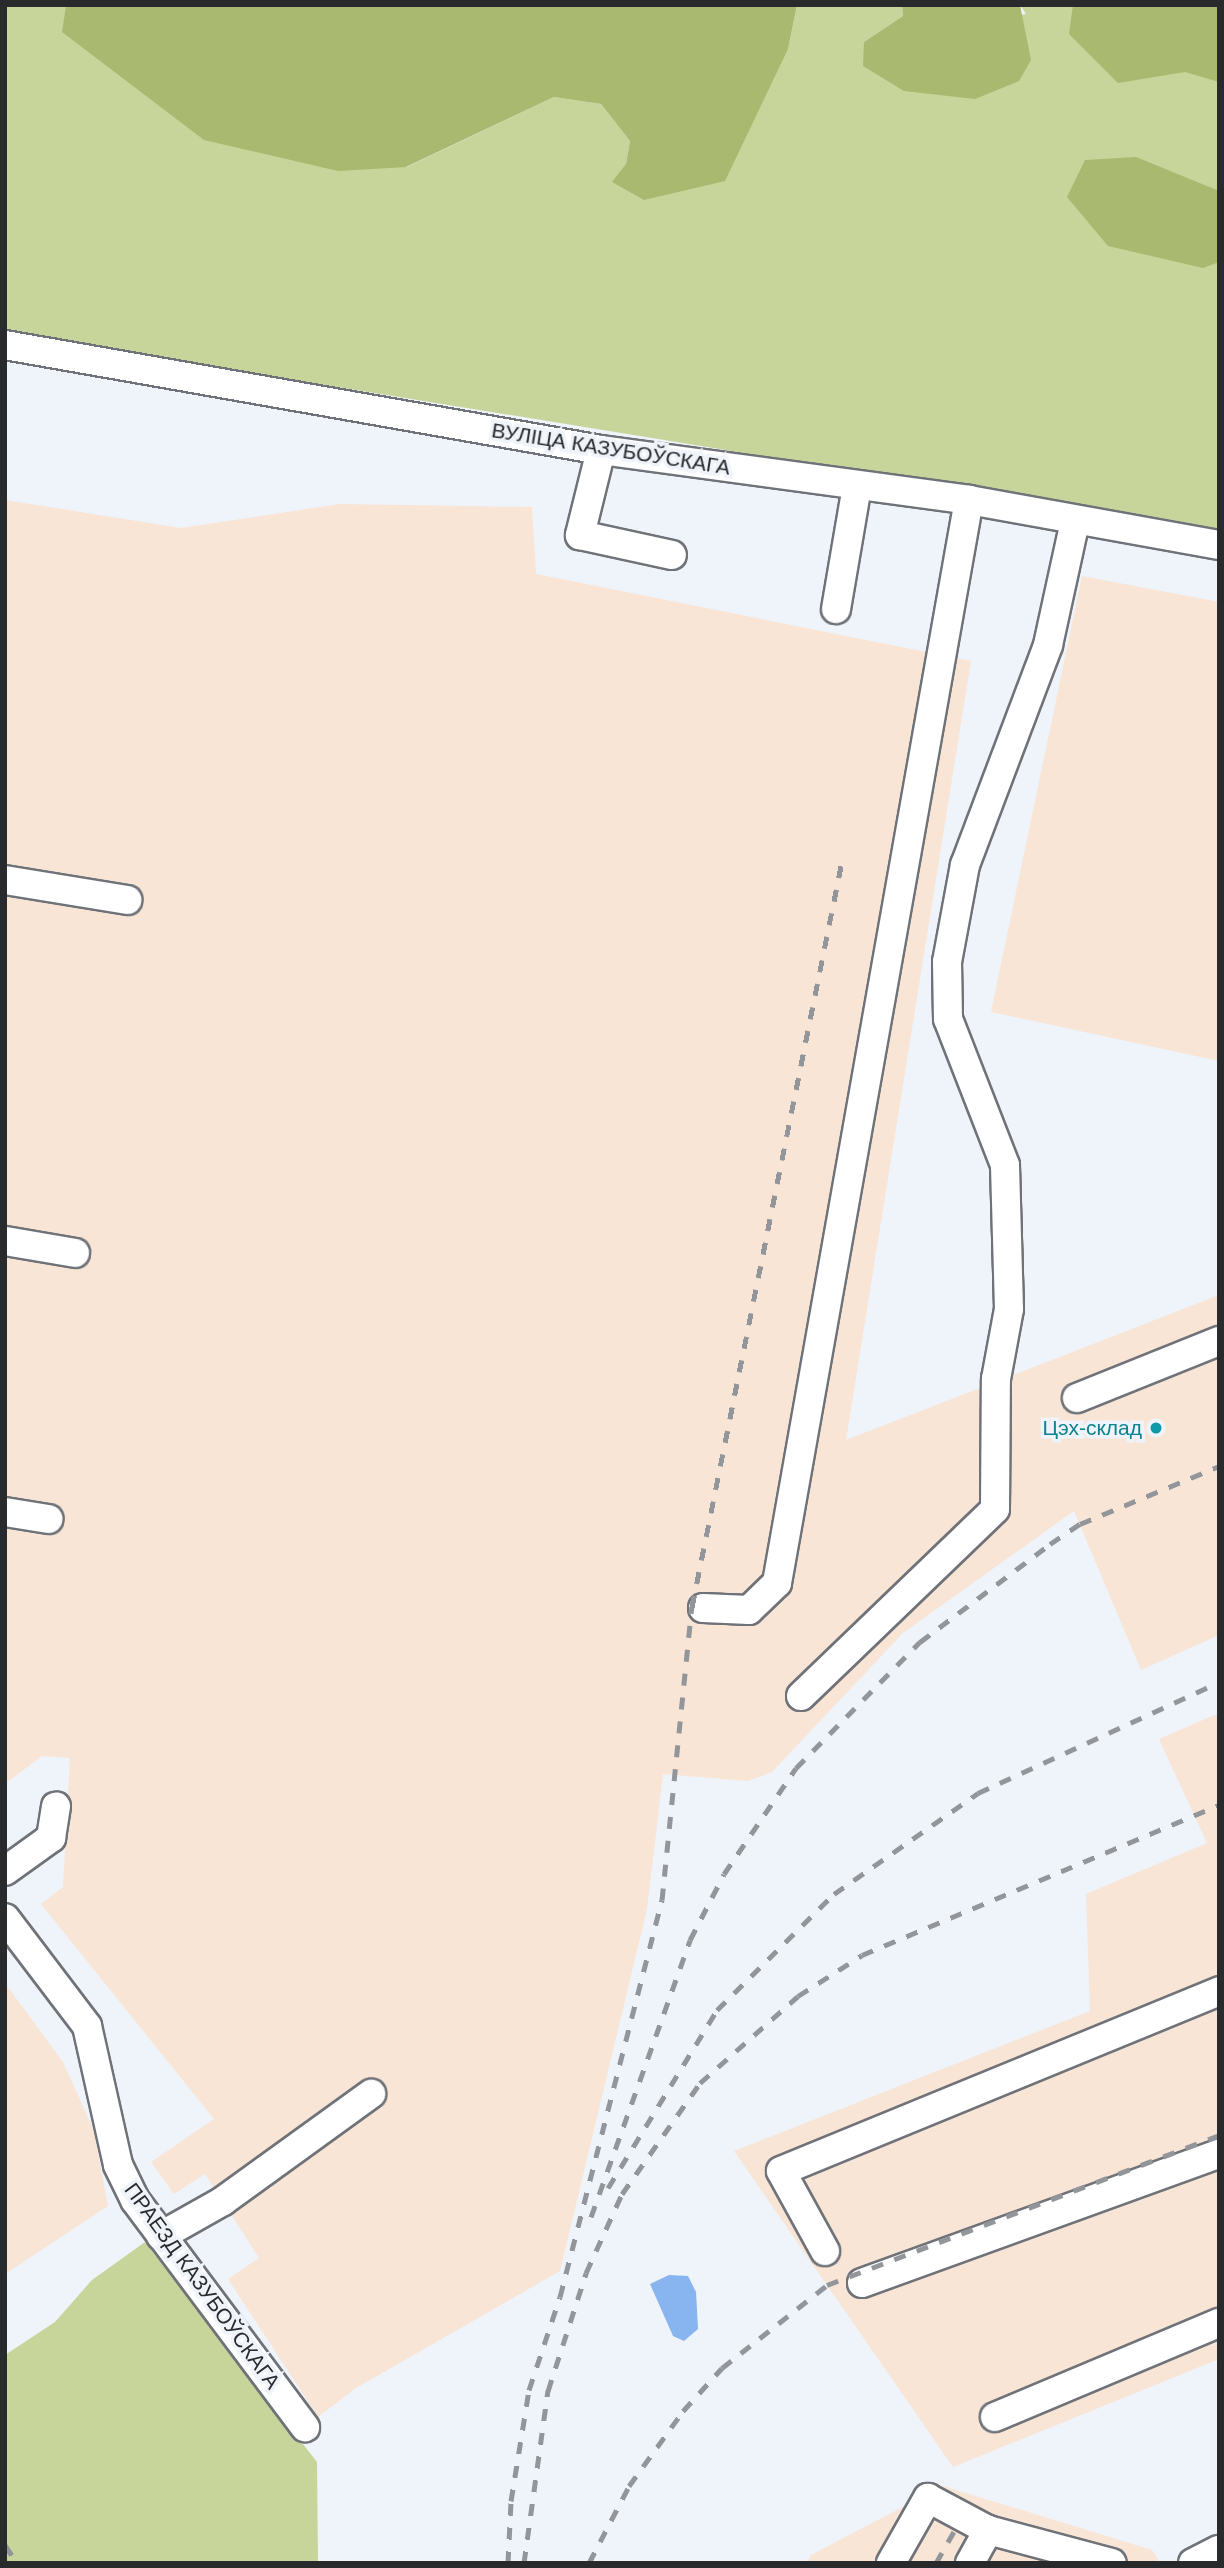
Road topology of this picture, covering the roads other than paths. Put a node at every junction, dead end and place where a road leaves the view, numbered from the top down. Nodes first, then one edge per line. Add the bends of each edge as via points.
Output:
1 (5, 345) edge
2 (601, 450) junction
3 (857, 486) junction
4 (969, 500) junction
5 (1074, 521) junction
6 (1219, 545) edge
7 (672, 555) dead end
8 (836, 609) dead end
9 (5, 880) edge
10 (127, 900) dead end
11 (5, 1241) edge
12 (75, 1253) dead end
13 (1219, 1341) edge
14 (1077, 1398) dead end
15 (5, 1512) edge
16 (48, 1519) dead end
17 (703, 1608) dead end
18 (801, 1696) dead end
19 (55, 1806) dead end
20 (5, 1871) edge
21 (7, 1926) edge
22 (1219, 1991) edge
23 (370, 2094) dead end
24 (1219, 2154) edge
25 (161, 2236) junction
26 (825, 2251) dead end
27 (862, 2283) dead end
28 (1219, 2323) edge
29 (995, 2417) dead end
30 (305, 2427) dead end
31 (988, 2530) junction
32 (1219, 2550) edge
33 (891, 2563) edge
34 (970, 2563) edge
35 (1112, 2563) edge
36 (1193, 2563) edge

1 - 2 street, ВУЛІЦА КАЗУБОЎСКАГА
2 - 3 street, ВУЛІЦА КАЗУБОЎСКАГА
2 - 7 street via 580,536
3 - 4 street, ВУЛІЦА КАЗУБОЎСКАГА
3 - 8 street
4 - 5 street, ВУЛІЦА КАЗУБОЎСКАГА
4 - 17 street via 777,1583 749,1610
5 - 6 street, ВУЛІЦА КАЗУБОЎСКАГА
5 - 18 street via 1048,645 965,864 947,962 948,1019 1005,1165 1009,1309 996,1379 995,1508
9 - 10 street
11 - 12 street
13 - 14 street
15 - 16 street
19 - 20 street via 51,1838
21 - 25 street, ПРАЕЗД КАЗУБОЎСКАГА via 87,2026 118,2165
22 - 26 street via 781,2171
23 - 25 street via 223,2201
24 - 27 street
25 - 30 street, ПРАЕЗД КАЗУБОЎСКАГА
28 - 29 street
31 - 33 street via 928,2498
31 - 34 street
31 - 35 street
32 - 36 street

